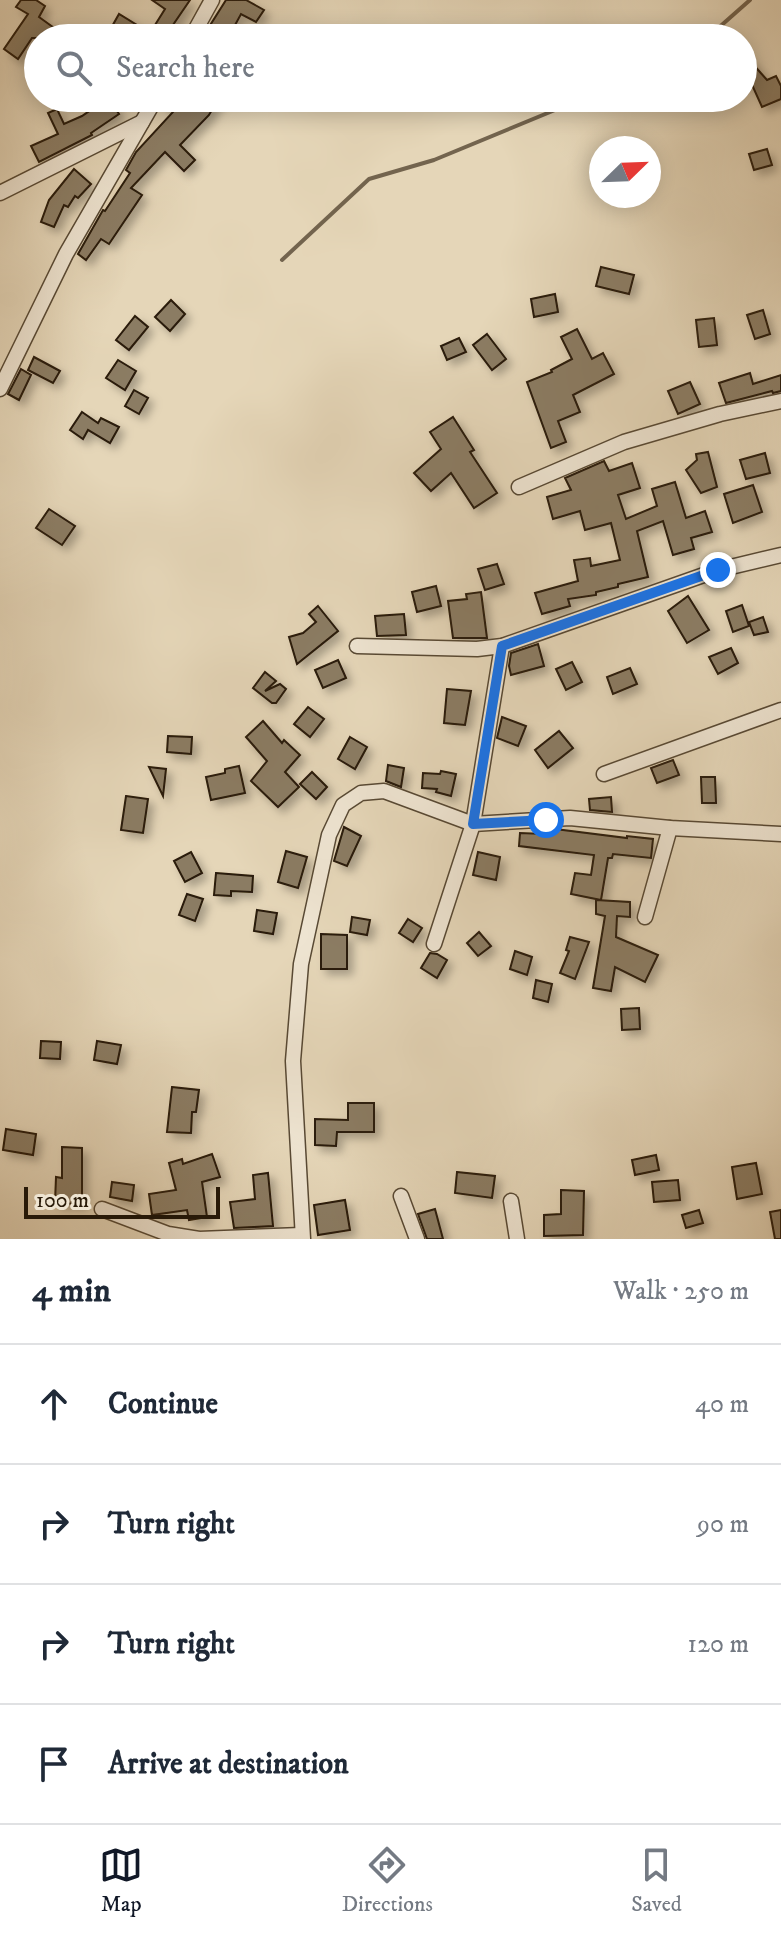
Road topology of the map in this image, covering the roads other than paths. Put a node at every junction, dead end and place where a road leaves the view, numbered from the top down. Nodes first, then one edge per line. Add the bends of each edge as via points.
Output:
1 (212, 0) edge
2 (199, 24) edge
3 (148, 112) edge
4 (142, 122) junction
5 (0, 193) edge
6 (0, 389) edge
7 (781, 401) edge
8 (519, 487) dead end
9 (781, 555) edge
10 (357, 646) dead end
11 (502, 646) junction
12 (781, 710) edge
13 (604, 774) dead end
14 (473, 824) junction
15 (670, 828) junction
16 (781, 834) edge
17 (645, 917) dead end
18 (434, 944) dead end
19 (401, 1196) dead end
20 (511, 1201) dead end
21 (102, 1209) dead end
22 (302, 1237) edge
23 (417, 1239) edge
24 (517, 1239) edge

1 - 2 street
3 - 4 street
4 - 5 street
4 - 6 street via 66,254
7 - 8 street via 624,442
9 - 11 street via 690,579
10 - 11 street
11 - 14 street
12 - 13 street
14 - 15 street via 570,818
14 - 18 street
14 - 22 street via 384,791 361,793 343,805 329,835 301,964 293,1061
15 - 16 street
15 - 17 street
19 - 23 street
20 - 24 street
21 - 22 street via 168,1234 199,1239

